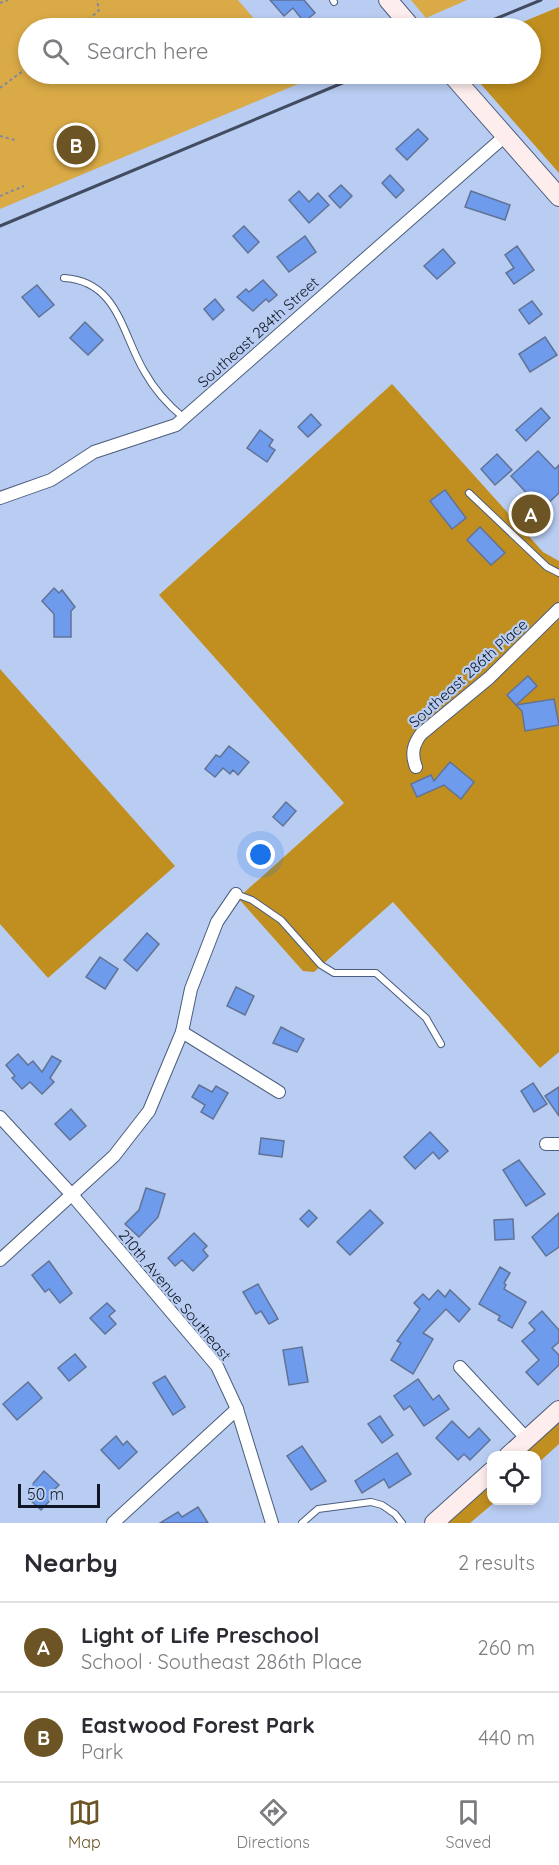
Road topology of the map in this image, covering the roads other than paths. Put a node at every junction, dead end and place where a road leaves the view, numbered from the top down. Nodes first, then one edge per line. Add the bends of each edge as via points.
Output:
1 (388, 0) edge
2 (403, 18) edge
3 (460, 84) edge
4 (505, 136) junction
5 (559, 197) edge
6 (64, 278) dead end
7 (184, 418) junction
8 (469, 493) dead end
9 (0, 498) edge
10 (559, 573) edge
11 (559, 609) edge
12 (416, 767) dead end
13 (236, 894) joint
14 (182, 1032) junction
15 (441, 1044) dead end
16 (279, 1092) dead end
17 (0, 1117) edge
18 (73, 1196) junction
19 (0, 1260) edge
20 (460, 1367) dead end
21 (237, 1409) junction
22 (559, 1410) edge
23 (527, 1439) junction
24 (513, 1451) edge
25 (487, 1475) edge
26 (113, 1523) edge
27 (272, 1523) edge
28 (302, 1523) edge
29 (402, 1523) edge
30 (434, 1523) edge

1 - 2 street
3 - 4 street
4 - 5 street
4 - 7 street, Southeast 284th Street
6 - 7 lane via 82,279 101,291 126,329 148,377
7 - 9 street, Southeast 284th Street via 176,425 94,452 51,480
8 - 10 lane via 538,559
11 - 12 street, Southeast 286th Place via 489,678 421,734 414,744 412,758
13 - 14 street via 218,922 195,978
13 - 15 lane via 281,920 321,965 334,973 376,973 426,1018
14 - 16 street
14 - 18 street via 149,1111 114,1156
17 - 18 street, 210th Avenue Southeast
18 - 19 street
18 - 21 street, 210th Avenue Southeast via 217,1366
20 - 23 street
21 - 26 street
21 - 27 street, 210th Avenue Southeast
22 - 23 street
23 - 24 street
25 - 30 street
28 - 29 lane via 318,1509 371,1502 382,1505

